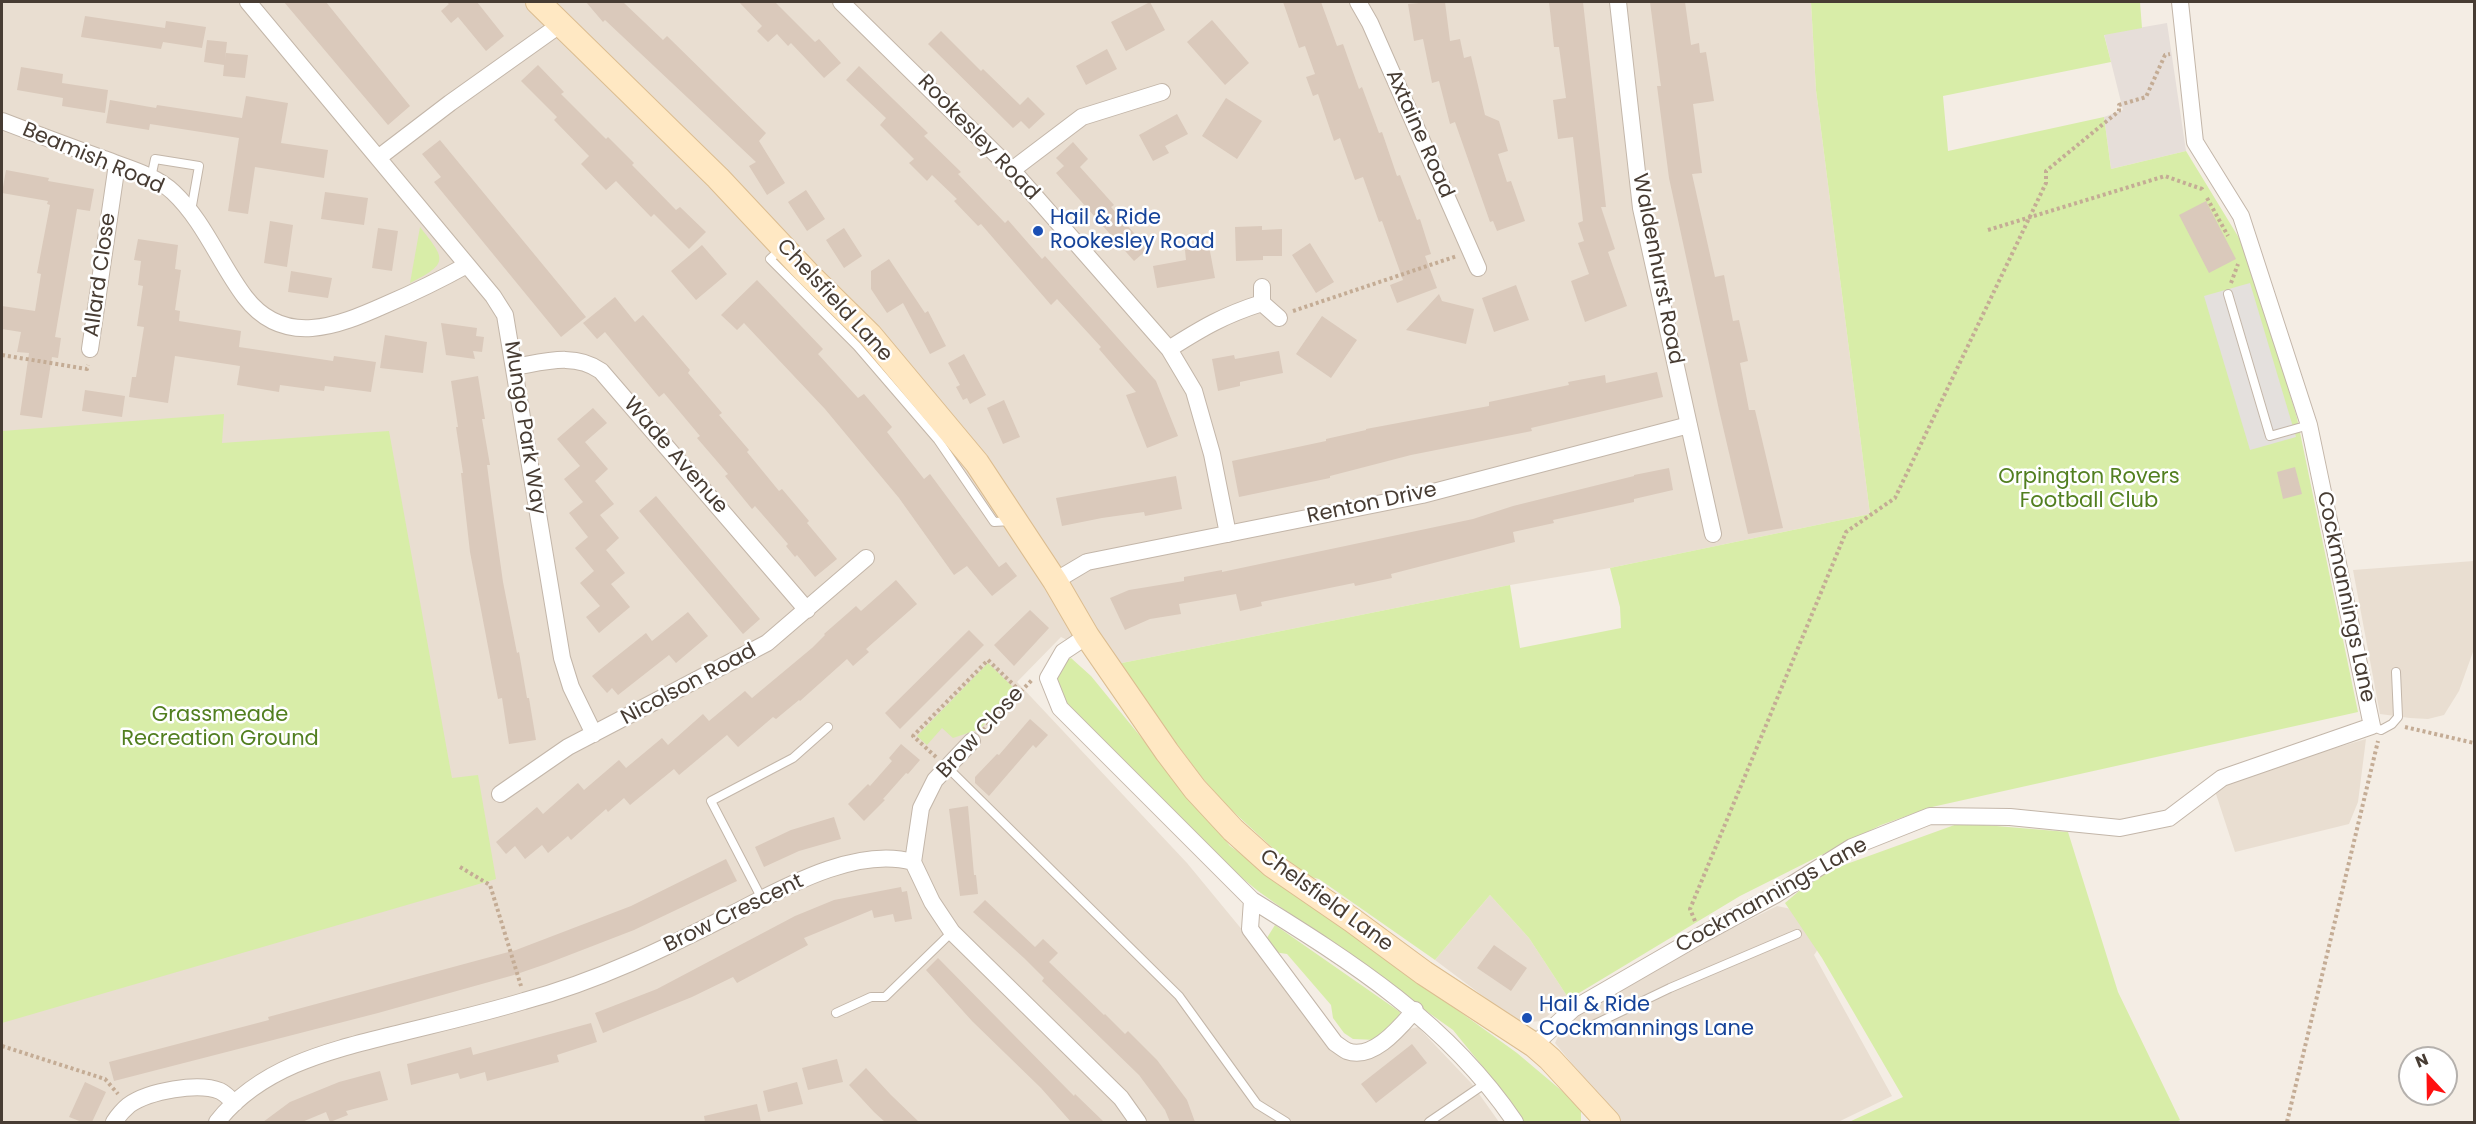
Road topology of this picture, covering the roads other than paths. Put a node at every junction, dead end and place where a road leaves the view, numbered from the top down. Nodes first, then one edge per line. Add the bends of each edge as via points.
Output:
1 (248, 2) edge
2 (538, 2) edge
3 (841, 2) edge
4 (1358, 2) edge
5 (1618, 2) edge
6 (2180, 2) edge
7 (561, 24) junction
8 (1162, 92) dead end
9 (2, 121) edge
10 (378, 158) junction
11 (117, 164) junction
12 (1012, 170) junction
13 (151, 178) junction
14 (191, 213) junction
15 (467, 265) junction
16 (1478, 268) dead end
17 (2228, 294) road end
18 (1279, 318) road end
19 (90, 349) road end
20 (1169, 349) junction
21 (514, 367) junction
22 (1689, 425) junction
23 (2309, 425) junction
24 (1228, 534) junction
25 (1713, 534) dead end
26 (866, 558) dead end
27 (1055, 581) junction
28 (807, 610) junction
29 (1087, 636) junction
30 (2397, 672) dead end
31 (828, 727) dead end
32 (2376, 728) junction
33 (594, 734) junction
34 (972, 741) road end
35 (947, 767) junction
36 (500, 794) dead end
37 (913, 862) junction
38 (762, 899) junction
39 (1252, 900) junction
40 (952, 932) junction
41 (1797, 934) dead end
42 (1415, 1011) junction
43 (836, 1013) dead end
44 (1541, 1038) junction
45 (1485, 1083) junction
46 (235, 1102) junction
47 (114, 1122) edge
48 (217, 1122) edge
49 (1138, 1122) edge
50 (1286, 1122) edge
51 (1429, 1122) edge
52 (1515, 1122) edge
53 (1608, 1122) edge

1 - 10 street, Mungo Park Way
2 - 7 street, Chelsfield Lane
3 - 12 street, Rookesley Road
4 - 16 street, Axtaine Road
5 - 22 street, Waldenhurst Road via 1641,208
6 - 23 street, Cockmannings Lane via 2195,142 2241,216
7 - 10 street
7 - 27 street, Chelsfield Lane via 870,335 977,463
8 - 12 street via 1082,117
9 - 11 street, Beamish Road
10 - 15 street, Mungo Park Way
11 - 13 street, Beamish Road
11 - 19 street, Allard Close
12 - 20 street, Rookesley Road
13 - 14 street, Beamish Road via 173,192
13 - 14 lane via 155,159 199,166
14 - 15 street, Beamish Road via 246,298 269,318 292,327 342,324
15 - 21 street, Mungo Park Way via 506,315
17 - 23 lane via 2270,436
18 - 20 street via 1262,295
20 - 24 street, Rookesley Road via 1194,391
21 - 28 street, Wade Avenue via 566,359 585,362 601,371
21 - 33 street, Mungo Park Way via 562,658
22 - 24 street, Renton Drive via 1422,495
22 - 25 street, Waldenhurst Road
23 - 32 street, Cockmannings Lane
24 - 27 street, Renton Drive via 1087,562
26 - 28 street, Nicolson Road
27 - 29 street, Chelsfield Lane
28 - 33 street, Nicolson Road via 753,652
29 - 39 street, Chelsfield Lane via 1063,652 1048,678 1060,708
29 - 44 street, Chelsfield Lane via 1195,789 1272,865 1424,973
30 - 32 lane via 2398,717 2392,724
31 - 38 lane via 793,758 711,801
32 - 44 street, Cockmannings Lane via 2222,778 2169,818 2120,828 2010,817 1930,816 1852,848 1573,1009
33 - 36 street, Nicolson Road via 568,747
34 - 35 street, Brow Close
35 - 37 street, Brow Close via 935,780 921,808
35 - 50 lane via 1179,996 1257,1104
37 - 38 street, Brow Crescent via 900,858 827,869
37 - 40 street
38 - 46 street, Brow Crescent via 662,950 580,983 317,1055 275,1074
39 - 42 street, Chelsfield Lane
39 - 42 street, Chelsfield Lane via 1250,929 1335,1043 1349,1052 1374,1048
40 - 43 lane via 885,998 871,997
40 - 49 street via 1121,1098
41 - 44 lane via 1591,1026
42 - 45 street, Chelsfield Lane via 1454,1046
44 - 53 street, Chelsfield Lane via 1557,1067
45 - 51 lane
45 - 52 street, Chelsfield Lane
46 - 47 street via 223,1092 196,1087 159,1093 129,1105
46 - 48 street, Brow Crescent

